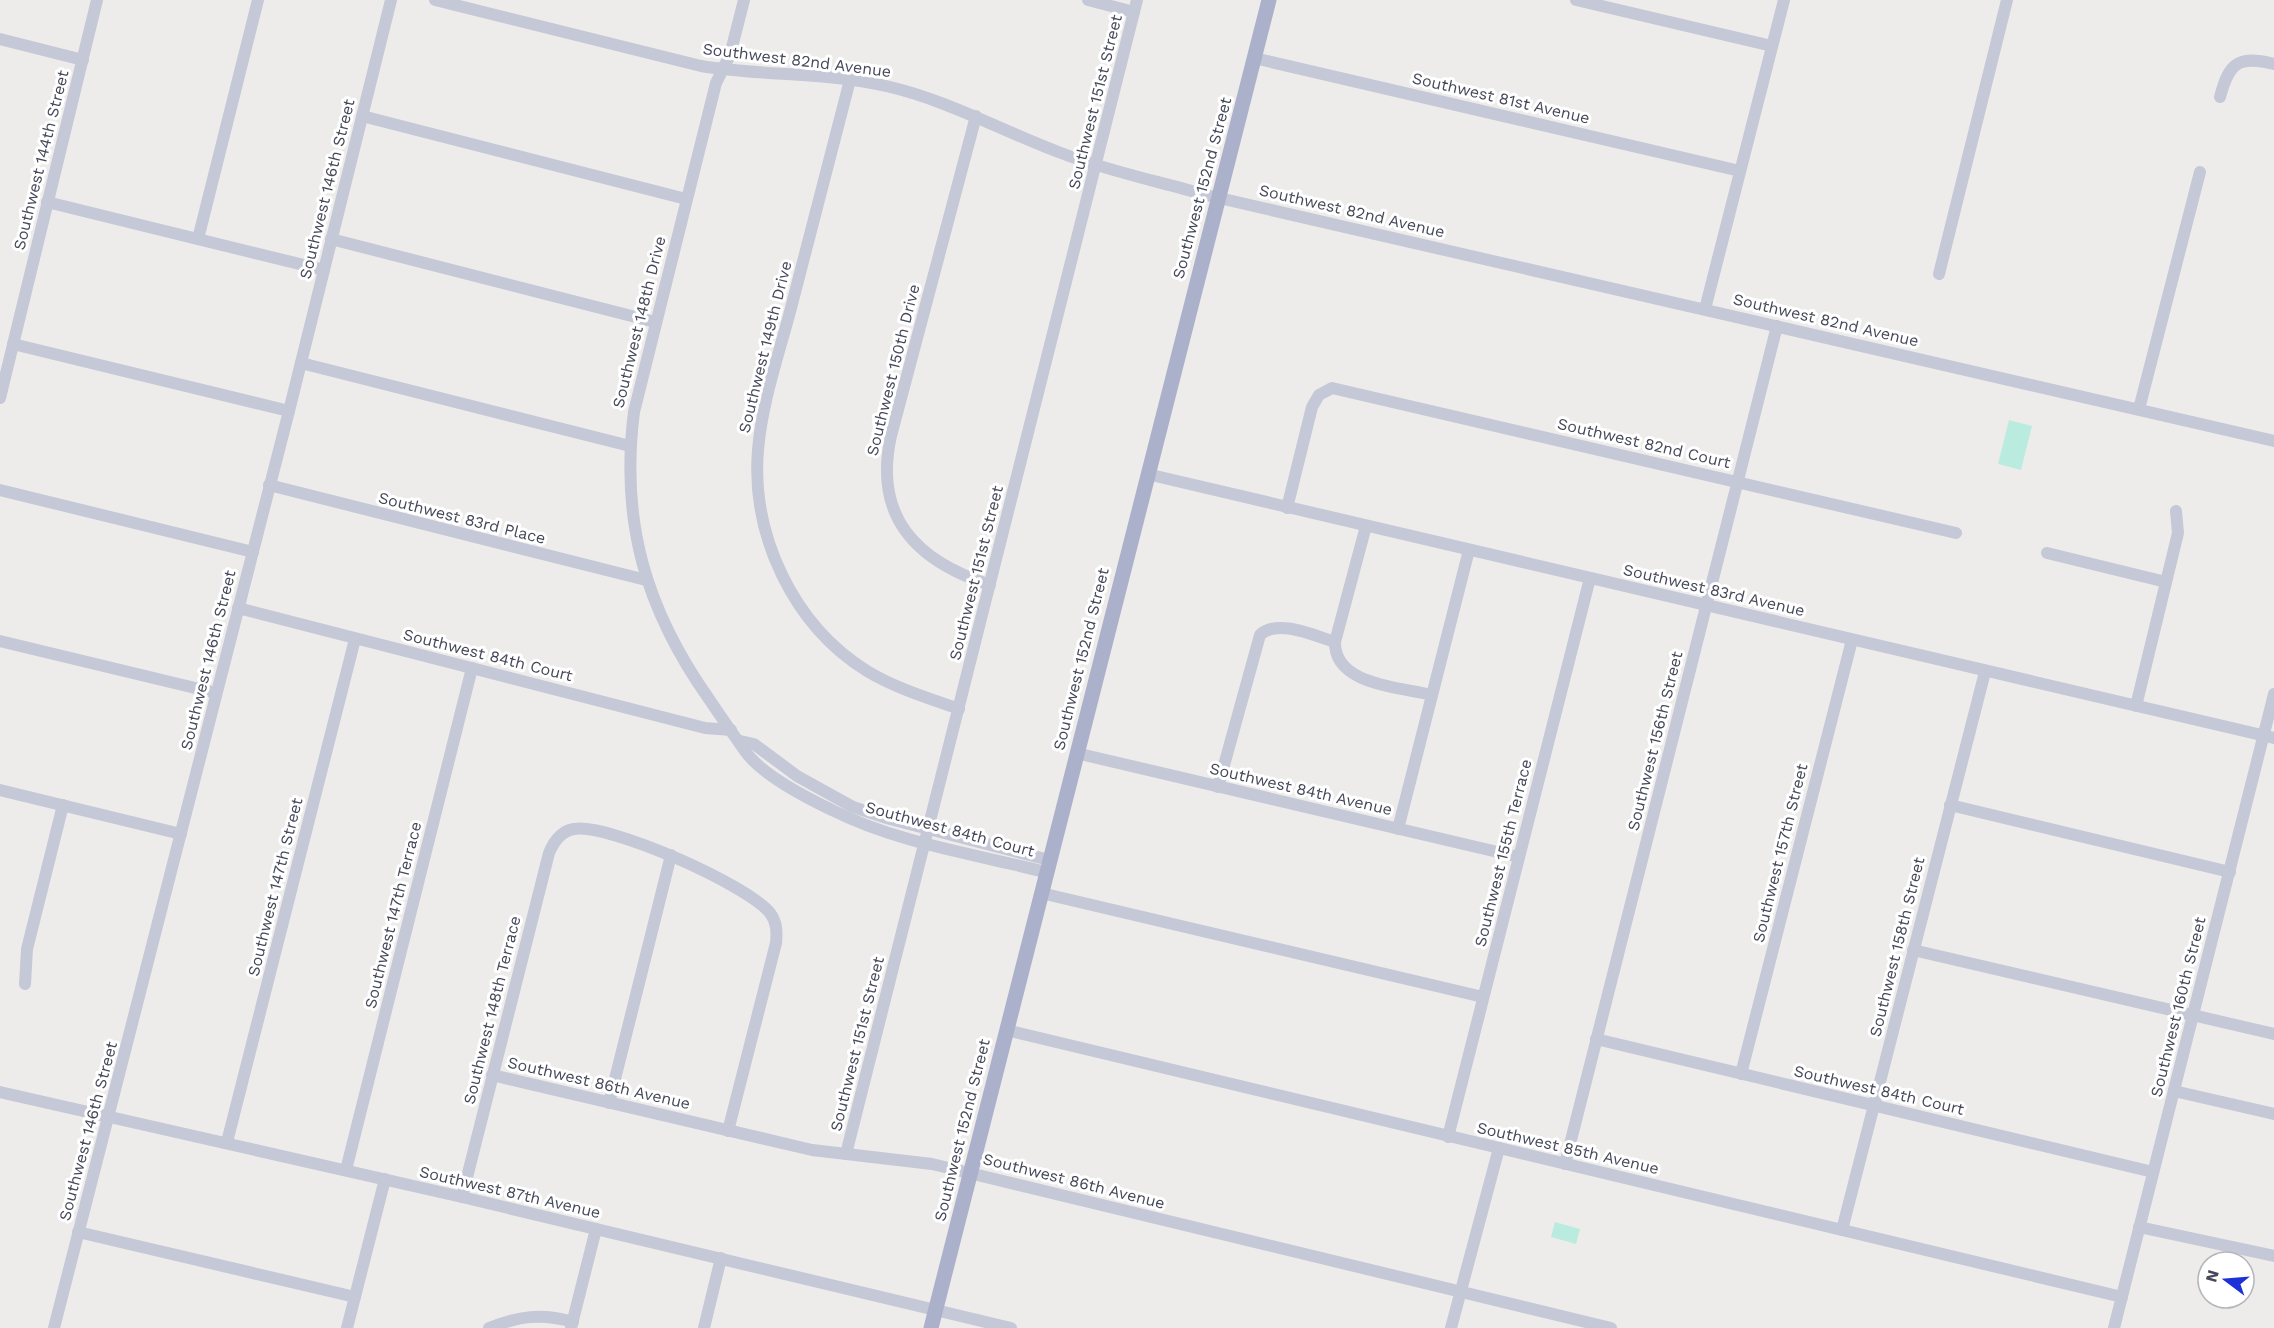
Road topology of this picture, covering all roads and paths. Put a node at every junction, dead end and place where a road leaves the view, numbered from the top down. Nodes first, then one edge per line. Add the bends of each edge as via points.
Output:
1 (97, 0) edge
2 (258, 0) edge
3 (390, 0) edge
4 (435, 0) edge
5 (744, 0) edge
6 (1088, 0) edge
7 (1269, 0) edge
8 (1576, 0) edge
9 (1784, 0) edge
10 (2007, 0) edge
11 (1136, 6) edge
12 (0, 39) edge
13 (1772, 46) junction
14 (1254, 58) junction
15 (83, 60) junction
16 (2274, 64) edge
17 (723, 70) junction
18 (850, 80) junction
19 (2220, 97) dead end
20 (362, 116) junction
21 (976, 116) junction
22 (1095, 166) junction
23 (1740, 171) junction
24 (2200, 172) dead end
25 (1218, 198) junction
26 (687, 199) junction
27 (47, 202) junction
28 (332, 239) junction
29 (198, 240) junction
30 (324, 270) junction
31 (1939, 274) dead end
32 (1705, 309) junction
33 (655, 322) junction
34 (1777, 327) junction
35 (13, 344) junction
36 (301, 363) junction
37 (0, 398) edge
38 (2139, 409) junction
39 (289, 411) junction
40 (2272, 439) edge
41 (630, 446) junction
42 (1147, 474) junction
43 (1738, 482) junction
44 (269, 486) junction
45 (0, 490) edge
46 (1287, 508) junction
47 (2176, 511) dead end
48 (1366, 526) junction
49 (1956, 533) dead end
50 (1469, 550) junction
51 (253, 552) junction
52 (2047, 553) dead end
53 (1590, 578) junction
54 (646, 580) junction
55 (2166, 582) junction
56 (990, 585) junction
57 (1706, 605) junction
58 (238, 608) junction
59 (355, 639) junction
60 (1852, 640) junction
61 (0, 641) edge
62 (1335, 642) junction
63 (472, 668) junction
64 (1985, 672) junction
65 (216, 693) junction
66 (2274, 694) edge
67 (1432, 695) junction
68 (2136, 706) junction
69 (959, 709) junction
70 (731, 730) junction
71 (2269, 737) edge
72 (740, 741) junction
73 (1076, 753) junction
74 (1218, 787) junction
75 (0, 790) edge
76 (63, 805) junction
77 (1950, 805) junction
78 (928, 829) junction
79 (1398, 829) junction
80 (181, 834) junction
81 (925, 842) junction
82 (671, 855) junction
83 (1519, 857) junction
84 (1047, 866) junction
85 (2230, 872) junction
86 (1041, 893) junction
87 (1913, 950) junction
88 (25, 984) dead end
89 (1483, 997) junction
90 (2193, 1016) junction
91 (1006, 1030) junction
92 (2274, 1034) edge
93 (1596, 1039) junction
94 (1741, 1074) junction
95 (492, 1075) junction
96 (2174, 1091) junction
97 (0, 1092) edge
98 (609, 1103) junction
99 (1874, 1106) junction
100 (2274, 1114) edge
101 (109, 1116) junction
102 (728, 1131) junction
103 (1448, 1137) junction
104 (227, 1142) junction
105 (1499, 1148) junction
106 (846, 1154) junction
107 (1565, 1164) junction
108 (346, 1170) junction
109 (2153, 1172) junction
110 (970, 1173) junction
111 (385, 1179) junction
112 (462, 1197) junction
113 (2139, 1227) junction
114 (596, 1229) junction
115 (1842, 1230) junction
116 (78, 1232) junction
117 (2274, 1256) edge
118 (721, 1258) junction
119 (1460, 1292) junction
120 (355, 1297) junction
121 (2122, 1297) junction
122 (936, 1311) junction
123 (572, 1325) edge
124 (54, 1328) edge
125 (347, 1328) edge
126 (489, 1328) edge
127 (704, 1328) edge
128 (932, 1328) edge
129 (1011, 1328) edge
130 (1451, 1328) edge
131 (1611, 1328) edge
132 (2114, 1328) edge

1 - 15 street, Southwest 144th Street
2 - 29 street
3 - 20 street, Southwest 146th Street
4 - 17 street, Southwest 82nd Avenue
5 - 17 street, Southwest 148th Drive
6 - 11 street
7 - 14 main road, Southwest 152nd Street
8 - 13 street
9 - 13 street
10 - 31 street
11 - 22 street, Southwest 151st Street
12 - 15 street
13 - 23 street
14 - 23 street, Southwest 81st Avenue
14 - 25 main road, Southwest 152nd Street
15 - 27 street, Southwest 144th Street
16 - 19 street via 2248,60 2231,67
17 - 18 street, Southwest 82nd Avenue
17 - 26 street, Southwest 148th Drive via 716,82
18 - 21 street, Southwest 82nd Avenue via 917,94
18 - 69 street, Southwest 149th Drive via 765,408 758,449 761,511 780,570 802,608 833,644 885,681
20 - 26 street
20 - 28 street, Southwest 146th Street
21 - 22 street, Southwest 82nd Avenue
21 - 56 street, Southwest 150th Drive via 891,436 886,479 897,519 922,551 944,566
22 - 25 street, Southwest 82nd Avenue
22 - 56 street, Southwest 151st Street
23 - 32 street
24 - 38 street
25 - 32 street, Southwest 82nd Avenue
25 - 42 main road, Southwest 152nd Street
26 - 33 street, Southwest 148th Drive
27 - 29 street
27 - 35 street, Southwest 144th Street
28 - 30 street, Southwest 146th Street
28 - 33 street
29 - 30 street
30 - 36 street, Southwest 146th Street
32 - 34 street, Southwest 82nd Avenue
33 - 41 street, Southwest 148th Drive via 638,389
34 - 38 street, Southwest 82nd Avenue
34 - 43 street, Southwest 156th Street
35 - 37 street, Southwest 144th Street
35 - 39 street
36 - 39 street, Southwest 146th Street
36 - 41 street
38 - 40 street, Southwest 82nd Avenue
39 - 44 street, Southwest 146th Street
41 - 54 street, Southwest 148th Drive via 631,513
42 - 46 street, Southwest 83rd Avenue
42 - 73 main road, Southwest 152nd Street
43 - 46 street, Southwest 82nd Court via 1332,388 1323,391 1312,406
43 - 49 street, Southwest 82nd Court
43 - 57 street, Southwest 156th Street
44 - 51 street, Southwest 146th Street
44 - 54 street, Southwest 83rd Place
45 - 51 street
46 - 48 street, Southwest 83rd Avenue
47 - 55 street via 2178,533
48 - 50 street, Southwest 83rd Avenue
48 - 62 street
50 - 53 street, Southwest 83rd Avenue
50 - 67 street
51 - 58 street, Southwest 146th Street
52 - 55 street
53 - 57 street, Southwest 83rd Avenue
53 - 83 street, Southwest 155th Terrace
54 - 70 street, Southwest 148th Drive via 677,650
55 - 68 street
56 - 69 street, Southwest 151st Street
57 - 60 street, Southwest 83rd Avenue
57 - 93 street, Southwest 156th Street
58 - 59 street, Southwest 84th Court
58 - 65 street, Southwest 146th Street
59 - 63 street, Southwest 84th Court
59 - 104 street, Southwest 147th Street
60 - 64 street, Southwest 83rd Avenue
60 - 94 street, Southwest 157th Street
61 - 65 street
62 - 67 street via 1337,658 1352,675
62 - 74 street via 1284,628 1264,631 1254,647
63 - 70 street, Southwest 84th Court via 705,728
63 - 108 street, Southwest 147th Terrace
64 - 68 street, Southwest 83rd Avenue
64 - 77 street, Southwest 158th Street
65 - 80 street, Southwest 146th Street
66 - 71 street, Southwest 160th Street
67 - 79 street
68 - 71 street, Southwest 83rd Avenue
69 - 78 street, Southwest 151st Street
70 - 72 street, Southwest 148th Drive
71 - 85 street, Southwest 160th Street
72 - 78 street, Southwest 84th Court via 754,744 797,776 853,807
72 - 81 street, Southwest 84th Court via 762,766 818,803 872,826
73 - 74 street, Southwest 84th Avenue
73 - 84 main road, Southwest 152nd Street
74 - 79 street, Southwest 84th Avenue
75 - 76 street
76 - 80 street
76 - 88 street via 27,949
77 - 85 street
77 - 87 street, Southwest 158th Street
78 - 81 street, Southwest 151st Street
78 - 84 street, Southwest 84th Court
79 - 83 street, Southwest 84th Avenue
80 - 101 street, Southwest 146th Street
81 - 84 street, Southwest 84th Court
81 - 106 street, Southwest 151st Street
82 - 95 street, Southwest 148th Terrace via 587,829 561,834 546,864
82 - 98 street
82 - 102 street via 750,898 771,914 776,928 776,943
83 - 89 street, Southwest 155th Terrace
84 - 86 main road, Southwest 152nd Street
85 - 90 street, Southwest 160th Street
86 - 89 street
86 - 91 main road, Southwest 152nd Street
87 - 90 street
87 - 99 street, Southwest 158th Street
89 - 103 street, Southwest 155th Terrace
90 - 92 street
90 - 96 street, Southwest 160th Street
91 - 103 street, Southwest 85th Avenue
91 - 110 main road, Southwest 152nd Street
93 - 94 street, Southwest 84th Court
93 - 107 street, Southwest 156th Street
94 - 99 street, Southwest 84th Court
95 - 98 street, Southwest 86th Avenue
95 - 112 street, Southwest 148th Terrace
96 - 100 street
96 - 109 street, Southwest 160th Street
97 - 101 street, Southwest 87th Avenue
98 - 102 street, Southwest 86th Avenue
99 - 109 street, Southwest 84th Court
99 - 115 street, Southwest 158th Street
101 - 104 street, Southwest 87th Avenue
101 - 116 street, Southwest 146th Street
102 - 106 street, Southwest 86th Avenue via 803,1149
103 - 105 street, Southwest 85th Avenue
104 - 108 street, Southwest 87th Avenue
105 - 107 street, Southwest 85th Avenue
105 - 119 street
106 - 110 street, Southwest 86th Avenue via 909,1160
107 - 115 street, Southwest 85th Avenue
108 - 111 street, Southwest 87th Avenue
109 - 113 street, Southwest 160th Street
110 - 119 street, Southwest 86th Avenue
110 - 122 main road, Southwest 152nd Street
111 - 112 street, Southwest 87th Avenue
111 - 120 street
112 - 114 street, Southwest 87th Avenue
113 - 117 street
113 - 121 street, Southwest 160th Street
114 - 118 street, Southwest 87th Avenue
114 - 123 street
115 - 121 street, Southwest 85th Avenue
116 - 120 street
116 - 124 street, Southwest 146th Street
118 - 122 street, Southwest 87th Avenue
118 - 127 street
119 - 130 street
119 - 131 street, Southwest 86th Avenue
120 - 125 street
121 - 132 street, Southwest 160th Street
122 - 128 main road, Southwest 152nd Street
122 - 129 street, Southwest 87th Avenue
123 - 126 street via 547,1316 528,1315

